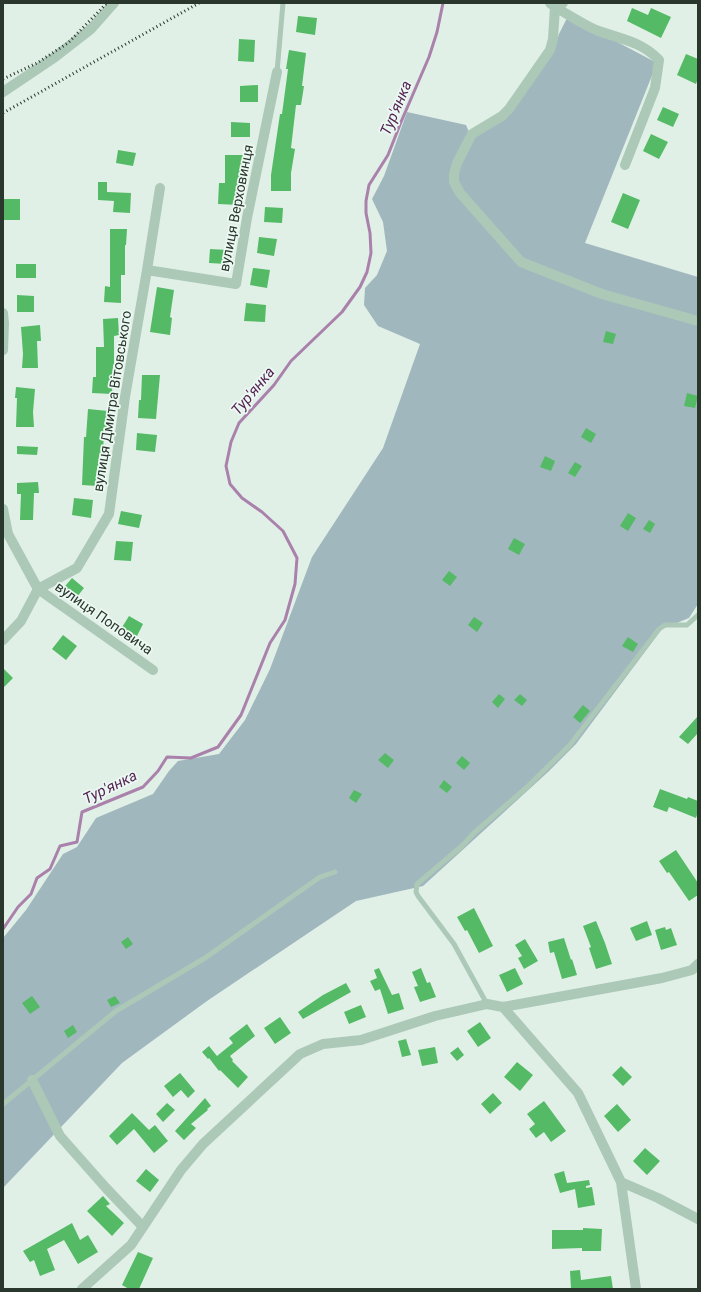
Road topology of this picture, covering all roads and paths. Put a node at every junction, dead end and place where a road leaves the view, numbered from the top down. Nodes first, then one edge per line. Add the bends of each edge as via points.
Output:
1 (114, 3) edge
2 (283, 3) edge
3 (556, 4) edge
4 (277, 72) joint
5 (3, 92) edge
6 (625, 165) dead end
7 (160, 188) dead end
8 (147, 270) junction
9 (3, 313) edge
10 (698, 321) edge
11 (3, 350) edge
12 (3, 509) edge
13 (38, 589) junction
14 (698, 615) edge
15 (3, 640) edge
16 (153, 670) dead end
17 (335, 872) dead end
18 (698, 964) edge
19 (487, 1004) junction
20 (503, 1007) junction
21 (32, 1080) junction
22 (3, 1104) edge
23 (621, 1182) junction
24 (698, 1219) edge
25 (143, 1227) junction
26 (82, 1289) edge
27 (636, 1289) edge

1 - 5 street via 91,29 55,58
2 - 4 lane
3 - 6 street via 595,30 637,43 659,60 655,88
3 - 10 street via 550,50 502,116 472,134 457,163 454,182 460,193 521,262 602,294
4 - 8 street, вулиця Верховинця via 236,284
7 - 8 street, вулиця Дмитра Вітовського
8 - 13 street, вулиця Дмитра Вітовського via 125,397 109,514 77,568
9 - 11 street
12 - 13 street, вулиця Поповича via 8,534
13 - 15 street, вулиця Поповича via 21,621
13 - 16 street, вулиця Поповича
14 - 19 lane via 687,625 665,625 659,629 569,746 526,788 417,884 418,896 454,944
17 - 21 lane via 320,877 205,958 116,1011
18 - 20 street via 692,970 662,978
19 - 20 street
19 - 25 street via 435,1016 361,1040 322,1044 300,1054 203,1144 181,1170
20 - 23 street via 578,1093
21 - 22 lane
21 - 25 street via 60,1136
23 - 24 street
23 - 27 street
25 - 26 street via 131,1245

